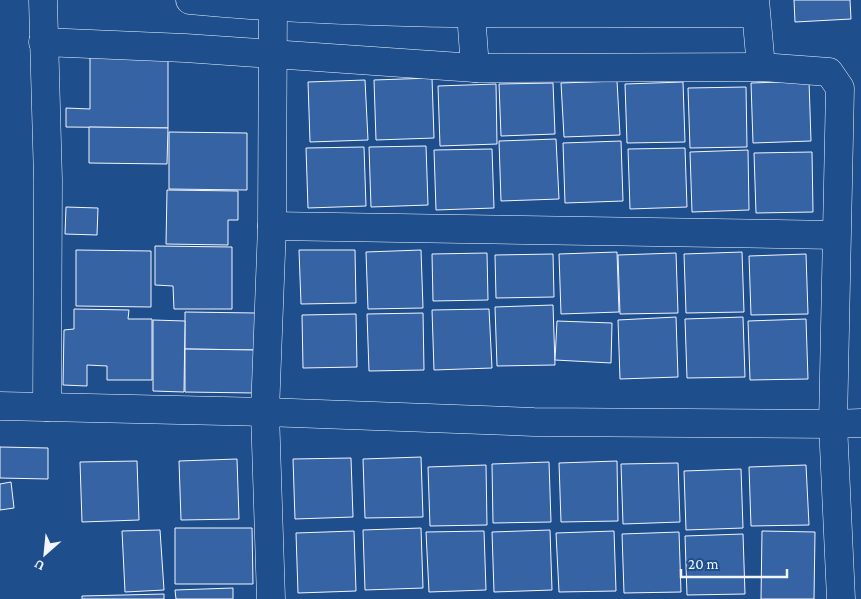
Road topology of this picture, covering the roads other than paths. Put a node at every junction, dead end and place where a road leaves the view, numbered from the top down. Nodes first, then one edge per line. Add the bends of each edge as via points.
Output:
1 (43, 0) edge
2 (190, 0) edge
3 (273, 4) edge
4 (755, 6) edge
5 (472, 13) junction
6 (43, 42) junction
7 (274, 54) junction
8 (761, 67) junction
9 (475, 68) junction
10 (272, 226) junction
11 (836, 235) junction
12 (0, 406) edge
13 (48, 407) junction
14 (264, 412) junction
15 (861, 423) edge
16 (833, 424) junction
17 (271, 599) edge
18 (841, 599) edge

1 - 6 street
2 - 3 street
3 - 5 street
3 - 7 street
4 - 5 street
4 - 8 street
5 - 9 street
6 - 7 street
6 - 13 street via 48,180
7 - 9 street
7 - 10 street
8 - 9 street
8 - 11 street via 829,72 840,88
10 - 11 street
10 - 14 street
11 - 16 street
12 - 13 street
13 - 14 street
14 - 16 street via 534,422
14 - 17 street
15 - 16 street
16 - 18 street

